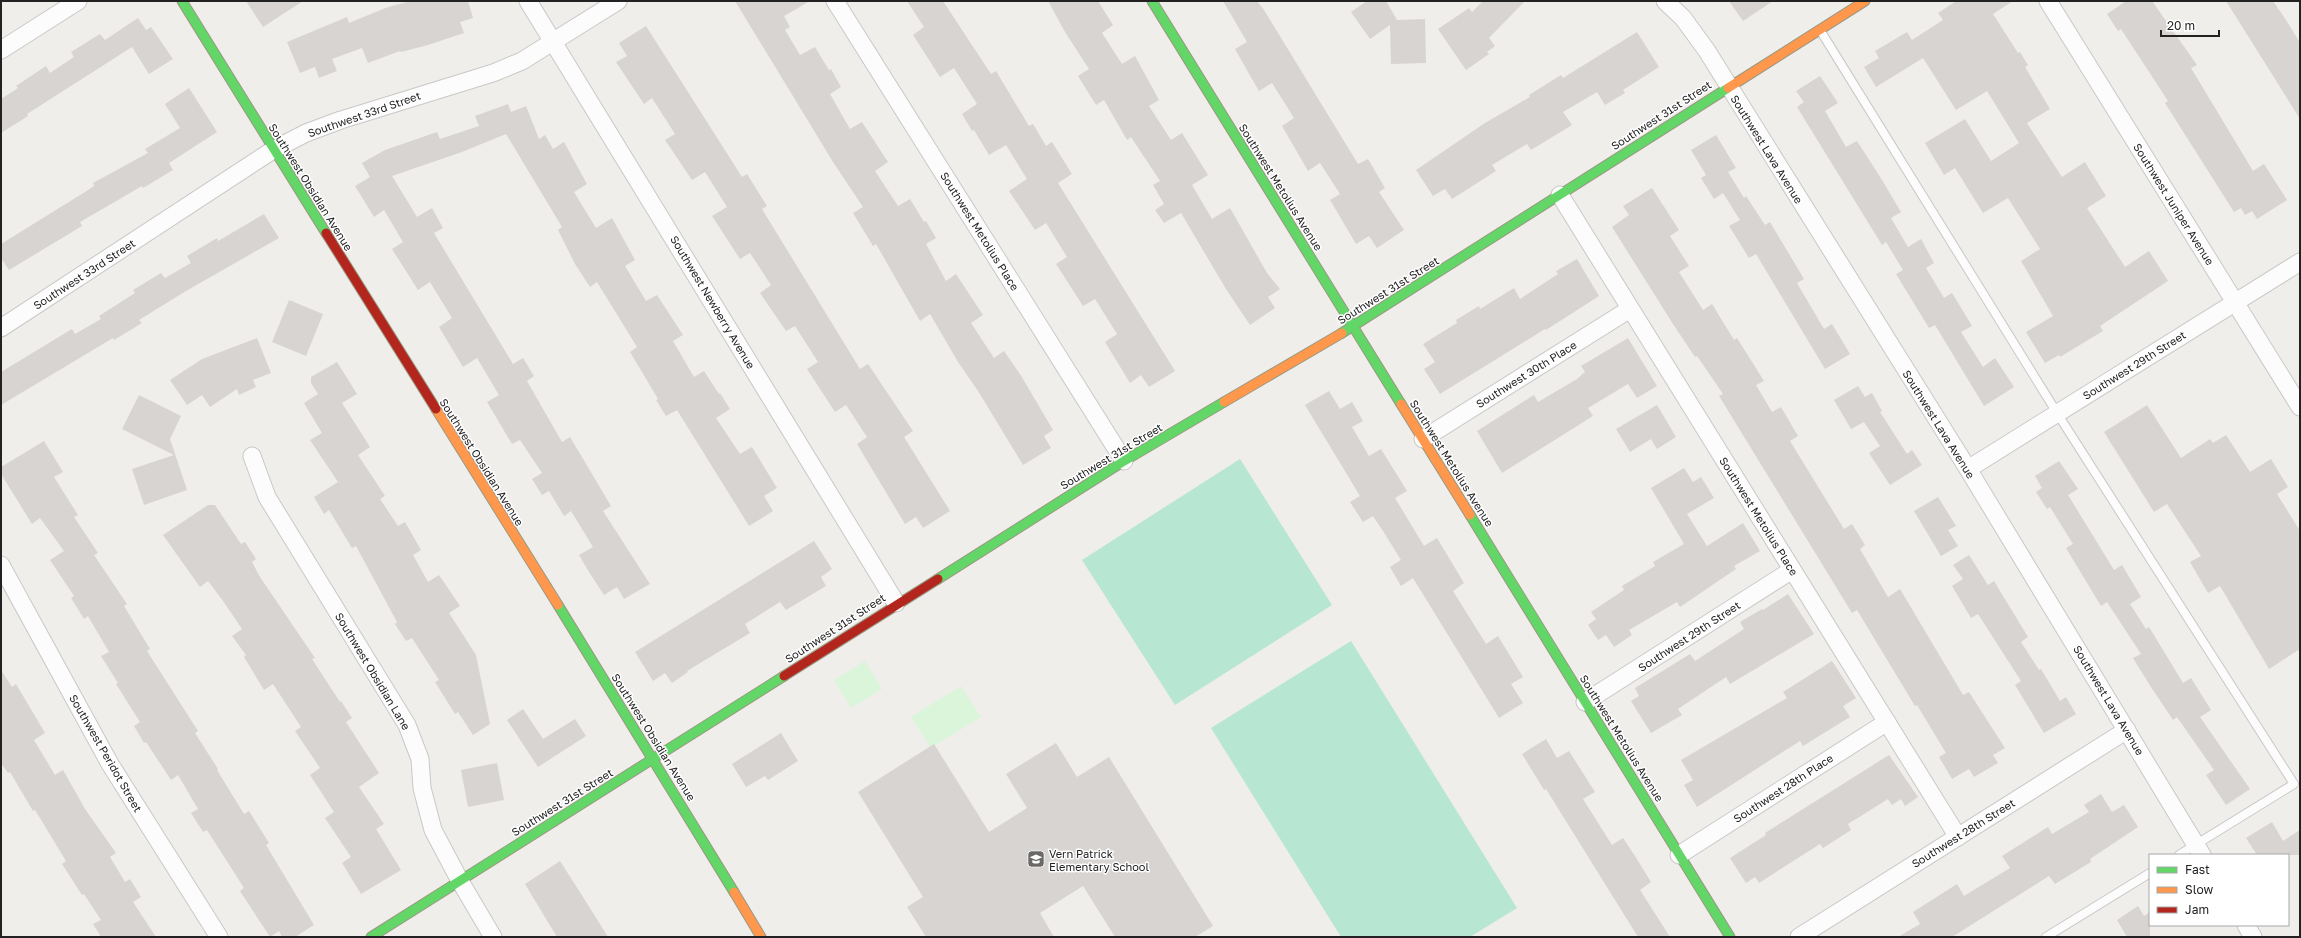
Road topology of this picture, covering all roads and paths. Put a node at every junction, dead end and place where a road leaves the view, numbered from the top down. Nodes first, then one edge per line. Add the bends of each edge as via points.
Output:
1 (78, 1) edge
2 (182, 1) edge
3 (528, 1) edge
4 (618, 1) edge
5 (835, 1) edge
6 (1152, 1) edge
7 (1665, 1) edge
8 (1865, 1) edge
9 (2048, 1) edge
10 (1820, 30) junction
11 (554, 42) junction
12 (1, 50) edge
13 (1728, 87) junction
14 (274, 150) junction
15 (1560, 195) junction
16 (2300, 262) edge
17 (2234, 302) junction
18 (1630, 309) junction
19 (1354, 326) junction
20 (1, 328) edge
21 (2300, 407) edge
22 (2057, 413) junction
23 (1423, 439) junction
24 (252, 456) dead end
25 (1124, 461) junction
26 (1968, 469) junction
27 (1, 565) edge
28 (1792, 570) junction
29 (896, 603) junction
30 (1585, 702) junction
31 (1887, 722) junction
32 (2127, 730) junction
33 (653, 758) junction
34 (1958, 837) junction
35 (2199, 850) edge
36 (2183, 854) edge
37 (1679, 855) junction
38 (2149, 874) edge
39 (460, 881) junction
40 (2247, 926) edge
41 (219, 937) edge
42 (371, 937) edge
43 (493, 937) edge
44 (761, 937) edge
45 (1730, 937) edge
46 (1799, 937) edge
47 (2046, 937) edge
48 (2253, 937) edge

1 - 12 street
2 - 14 street, Southwest Obsidian Avenue
3 - 11 street, Southwest Newberry Avenue
4 - 11 street, Southwest 33rd Street
5 - 25 street, Southwest Metolius Place
6 - 19 street, Southwest Metolius Avenue
7 - 13 street, Southwest Lava Avenue via 1683,18 1707,51
8 - 10 street, Southwest 31st Street
9 - 17 street, Southwest Juniper Avenue
10 - 13 street, Southwest 31st Street
10 - 22 lane
11 - 14 street, Southwest 33rd Street via 522,61 493,73 341,120 306,133
11 - 29 street, Southwest Newberry Avenue
13 - 15 street, Southwest 31st Street
13 - 26 street, Southwest Lava Avenue
14 - 20 street, Southwest 33rd Street
14 - 33 street, Southwest Obsidian Avenue
15 - 18 street, Southwest Metolius Place
15 - 19 street, Southwest 31st Street
16 - 17 street, Southwest 29th Street
17 - 21 street, Southwest Juniper Avenue
17 - 22 street, Southwest 29th Street
18 - 23 street, Southwest 30th Place
18 - 28 street, Southwest Metolius Place
19 - 23 street, Southwest Metolius Avenue
19 - 25 street, Southwest 31st Street
22 - 26 street, Southwest 29th Street
22 - 35 lane via 2294,784
23 - 30 street, Southwest Metolius Avenue
24 - 39 street, Southwest Obsidian Lane via 267,497 407,725 420,758 422,788 433,830
25 - 29 street, Southwest 31st Street
26 - 32 street, Southwest Lava Avenue
27 - 41 street, Southwest Peridot Street via 110,764
28 - 30 street, Southwest 29th Street
28 - 31 street, Southwest Metolius Place
29 - 33 street, Southwest 31st Street
30 - 37 street, Southwest Metolius Avenue
31 - 34 street, Southwest Metolius Place
31 - 37 street, Southwest 28th Place
32 - 34 street, Southwest 28th Street
32 - 35 street, Southwest Lava Avenue
33 - 39 street, Southwest 31st Street
33 - 44 street, Southwest Obsidian Avenue
34 - 46 street, Southwest 28th Street
35 - 36 lane
37 - 45 street, Southwest Metolius Avenue
38 - 47 lane
39 - 42 street, Southwest 31st Street
39 - 43 street, Southwest Obsidian Lane
40 - 48 street

